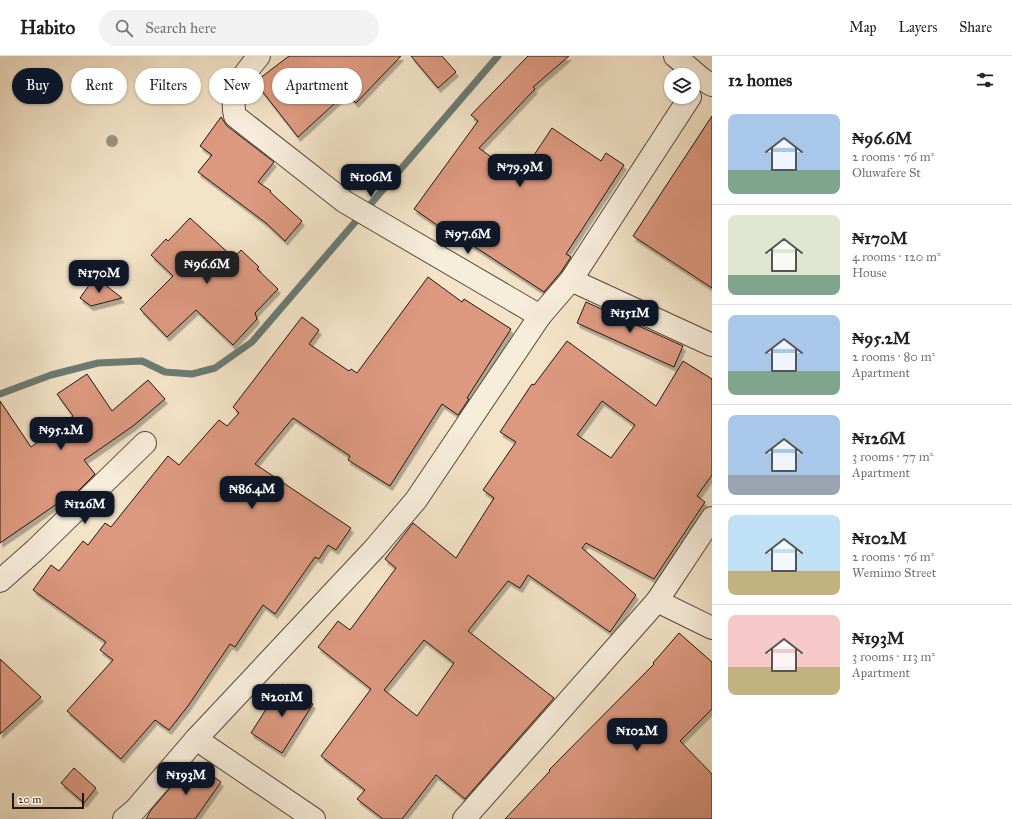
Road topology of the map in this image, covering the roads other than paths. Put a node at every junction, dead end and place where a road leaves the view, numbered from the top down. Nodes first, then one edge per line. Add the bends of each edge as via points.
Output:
1 (259, 56) edge
2 (675, 56) edge
3 (702, 85) edge
4 (685, 104) edge
5 (571, 280) junction
6 (540, 316) junction
7 (712, 344) edge
8 (145, 443) dead end
9 (712, 518) edge
10 (0, 580) edge
11 (657, 601) junction
12 (712, 628) edge
13 (196, 739) junction
14 (124, 819) edge
15 (314, 819) edge
16 (464, 819) edge

1 - 6 street via 238,85 232,106 235,116 345,202
2 - 3 street
4 - 5 street
5 - 6 street
5 - 7 street
6 - 13 street via 416,500 370,554
8 - 10 street via 35,550
9 - 11 street
11 - 12 street
11 - 16 street
13 - 14 street via 135,810
13 - 15 street

